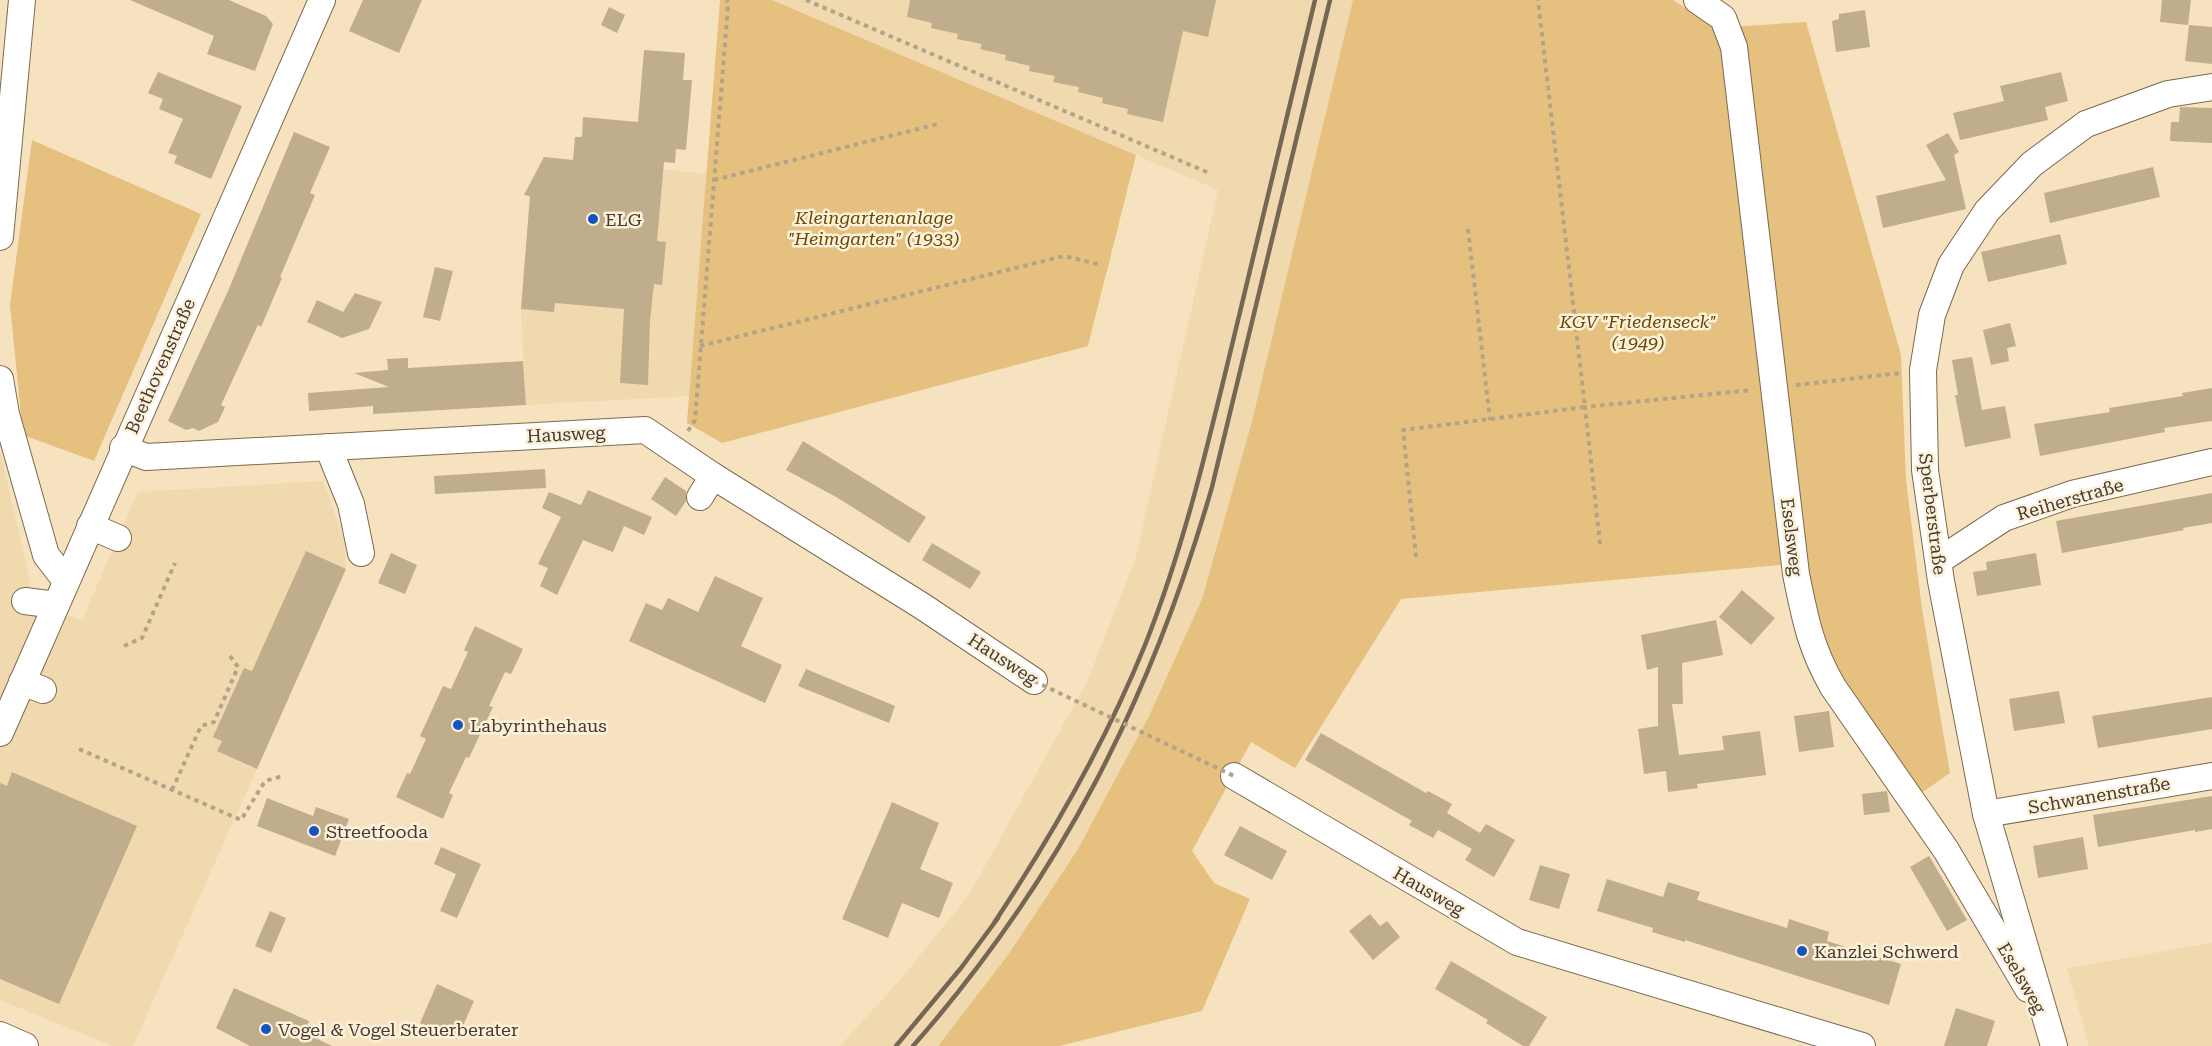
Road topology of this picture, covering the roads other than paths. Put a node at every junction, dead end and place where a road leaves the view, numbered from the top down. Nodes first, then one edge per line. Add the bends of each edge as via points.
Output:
1 (22, 0) edge
2 (1697, 0) edge
3 (314, 2) edge
4 (2212, 87) edge
5 (0, 237) edge
6 (0, 379) edge
7 (328, 447) junction
8 (123, 448) junction
9 (2212, 462) edge
10 (713, 476) junction
11 (700, 498) dead end
12 (90, 526) junction
13 (118, 538) dead end
14 (361, 553) dead end
15 (1940, 561) junction
16 (66, 581) junction
17 (25, 601) dead end
18 (56, 604) junction
19 (1034, 681) road end
20 (0, 733) edge
21 (1234, 776) road end
22 (2212, 776) edge
23 (1986, 814) junction
24 (2051, 1034) edge
25 (0, 1035) edge
26 (25, 1046) edge
27 (1862, 1046) edge

1 - 5 street
2 - 24 street, Eselsweg via 1723,18 1734,47 1796,574 1807,629 1818,661 1833,687 1946,850
3 - 8 street, Beethovenstraße
4 - 15 street, Sperberstraße via 2168,94 2086,124 2024,171 1987,211 1952,265 1932,315 1923,370 1924,470
6 - 16 street via 6,414 46,555
7 - 8 street, Hausweg via 146,457
7 - 10 street, Hausweg via 645,430
7 - 14 street via 351,504
8 - 12 street, Beethovenstraße
9 - 15 street, Reiherstraße via 2072,494 2004,518
10 - 11 street
10 - 19 street, Hausweg
12 - 13 street
12 - 16 street, Beethovenstraße
15 - 23 street, Sperberstraße
16 - 18 street, Beethovenstraße
17 - 18 street
18 - 20 street, Beethovenstraße via 32,686
21 - 27 street, Hausweg via 1517,942
22 - 23 street, Schwanenstraße
23 - 24 street, Sperberstraße
25 - 26 street

